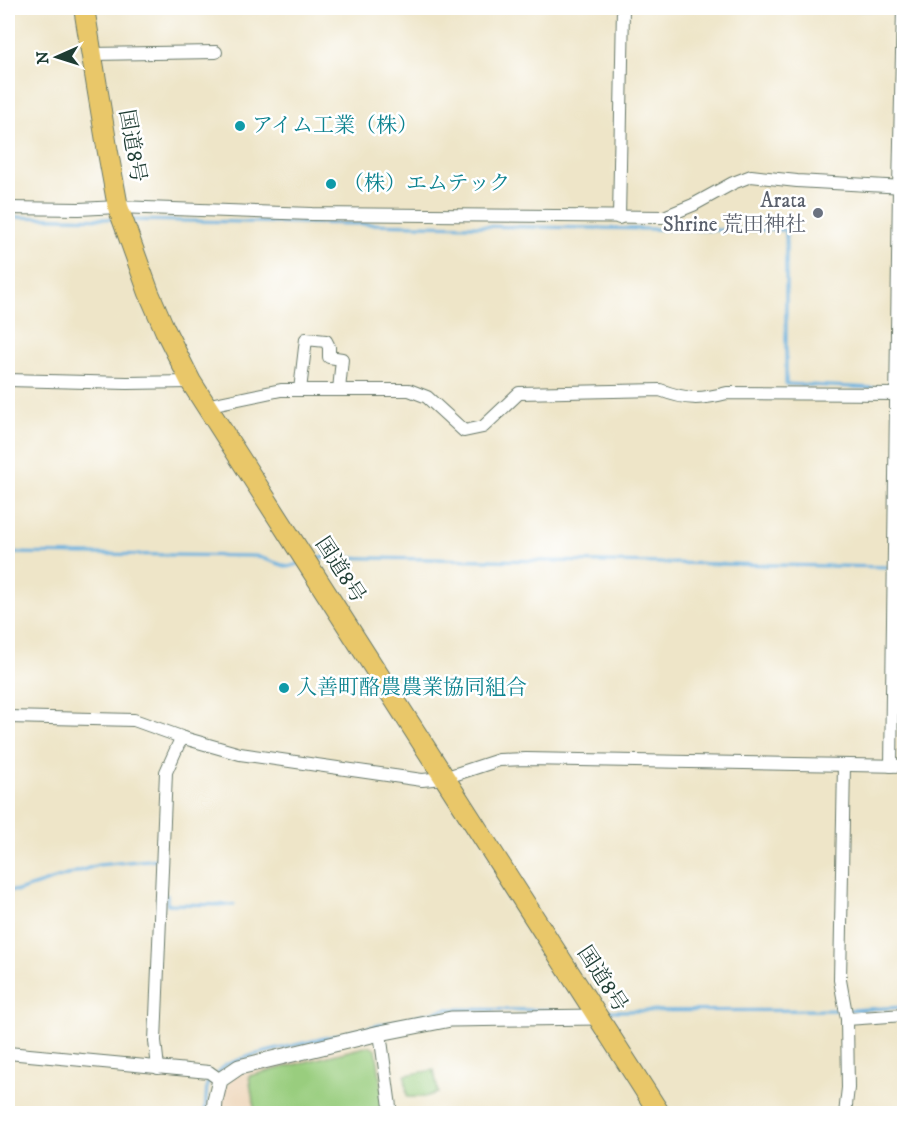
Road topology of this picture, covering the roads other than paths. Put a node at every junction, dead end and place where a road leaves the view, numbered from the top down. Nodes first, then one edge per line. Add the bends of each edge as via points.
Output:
1 (84, 8) edge
2 (623, 8) edge
3 (903, 8) edge
4 (216, 52) dead end
5 (92, 54) junction
6 (902, 187) edge
7 (118, 207) junction
8 (8, 208) edge
9 (619, 218) junction
10 (8, 380) edge
11 (191, 382) junction
12 (300, 390) junction
13 (339, 390) junction
14 (900, 394) edge
15 (206, 406) junction
16 (8, 717) edge
17 (184, 738) junction
18 (844, 765) junction
19 (891, 766) junction
20 (904, 766) edge
21 (444, 778) junction
22 (904, 1015) edge
23 (598, 1017) junction
24 (847, 1019) junction
25 (380, 1033) junction
26 (8, 1053) edge
27 (158, 1068) junction
28 (220, 1080) junction
29 (214, 1113) edge
30 (391, 1113) edge
31 (660, 1113) edge
32 (845, 1113) edge

1 - 5 highway, 国道8号
2 - 9 street
3 - 6 street
4 - 5 street
5 - 7 highway, 国道8号
6 - 9 street via 751,176 664,217
6 - 14 street
7 - 8 street
7 - 9 street
7 - 11 highway, 国道8号 via 149,293
10 - 11 street
11 - 15 highway, 国道8号
12 - 13 street
12 - 13 street via 306,339 326,341 329,357 342,359
12 - 15 street via 281,390
13 - 14 street via 409,390 428,397 464,431 483,427 519,393 660,390 681,398 706,399 727,393
14 - 19 street
15 - 21 highway, 国道8号
16 - 17 street via 134,720
17 - 21 street via 240,754 422,780
17 - 27 street via 166,772 154,1041
18 - 19 street
18 - 21 street via 526,759 499,760
18 - 24 street via 840,980
19 - 20 street
21 - 23 highway, 国道8号
22 - 24 street
23 - 25 street via 451,1019
23 - 31 highway, 国道8号
24 - 32 street
25 - 28 street via 239,1067
25 - 30 street
26 - 27 street
27 - 28 street via 209,1072
28 - 29 street

